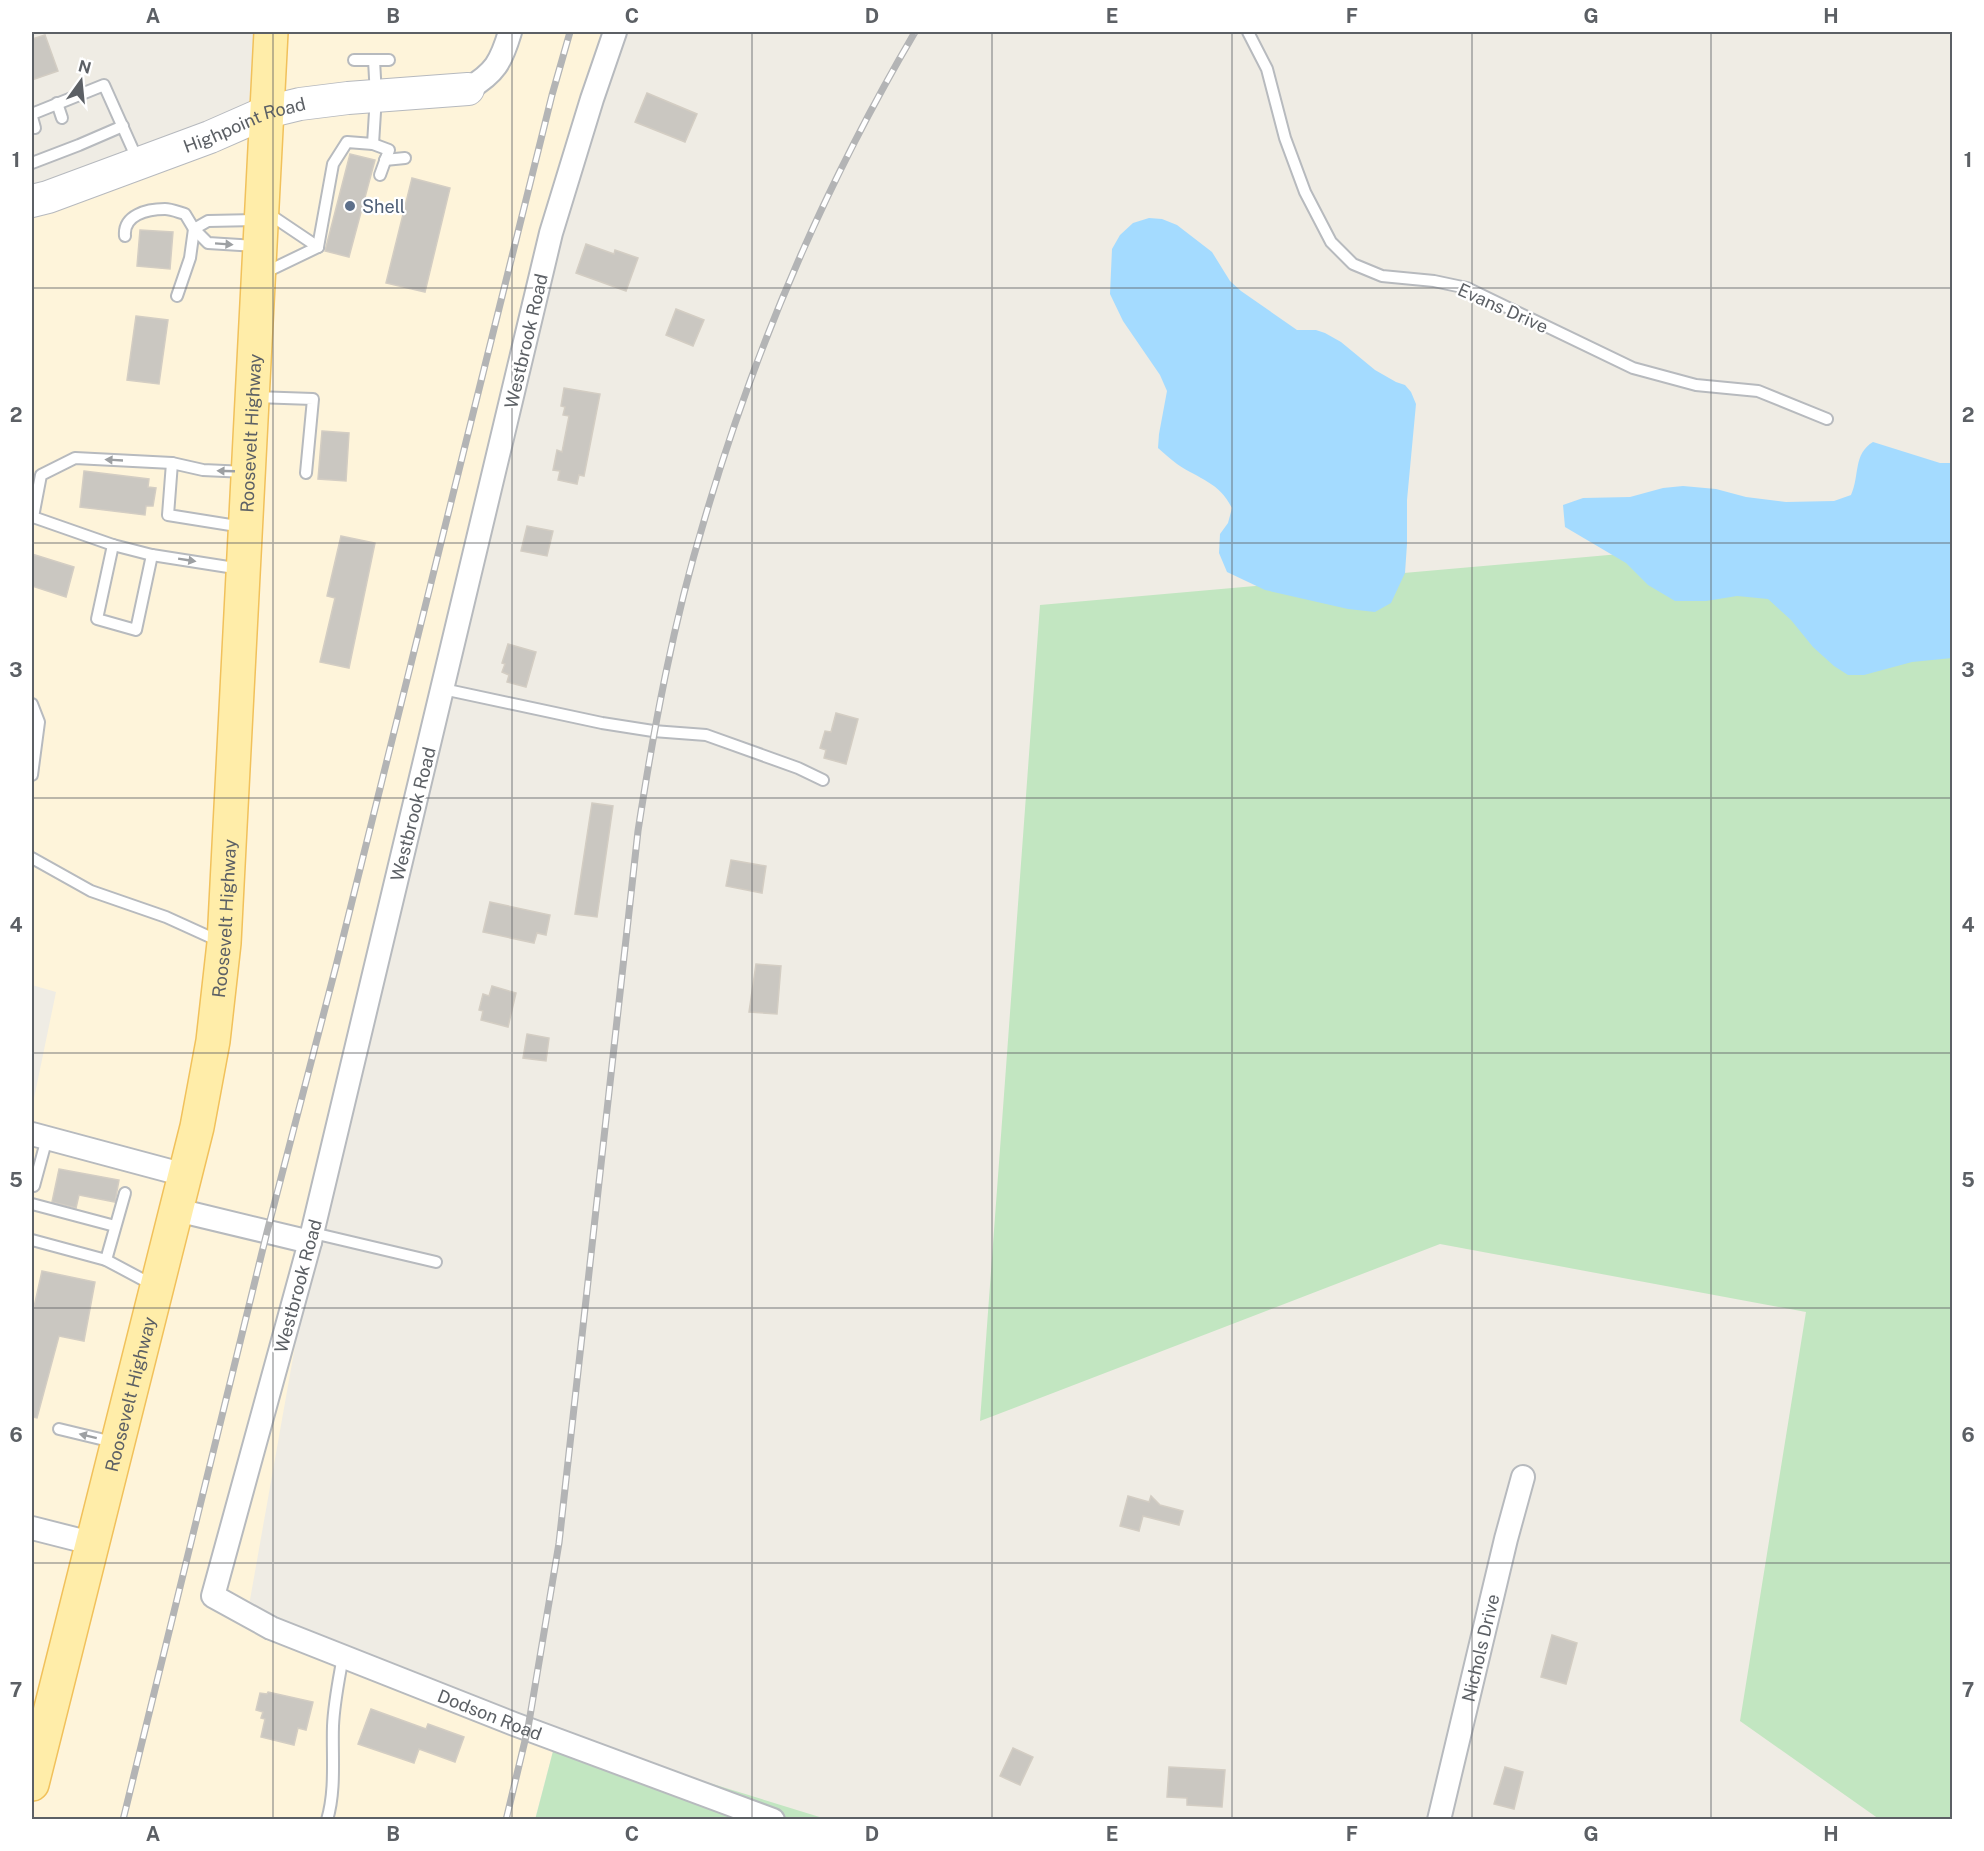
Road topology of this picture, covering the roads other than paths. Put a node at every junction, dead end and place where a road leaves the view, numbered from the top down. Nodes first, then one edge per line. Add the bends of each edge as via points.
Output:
1 (271, 32) edge
2 (510, 32) edge
3 (615, 32) edge
4 (1248, 32) edge
5 (354, 60) dead end
6 (374, 60) junction
7 (389, 60) dead end
8 (468, 89) joint
9 (376, 96) junction
10 (57, 104) junction
11 (267, 112) junction
12 (62, 118) dead end
13 (33, 120) edge
14 (123, 126) junction
15 (374, 144) junction
16 (405, 158) dead end
17 (385, 160) junction
18 (32, 163) edge
19 (139, 163) junction
20 (380, 175) dead end
21 (32, 201) edge
22 (194, 229) junction
23 (125, 236) dead end
24 (260, 238) junction
25 (318, 247) junction
26 (177, 296) dead end
27 (253, 397) junction
28 (1827, 419) dead end
29 (172, 463) junction
30 (249, 472) junction
31 (306, 473) dead end
32 (246, 528) junction
33 (113, 545) junction
34 (152, 555) junction
35 (244, 570) junction
36 (443, 689) junction
37 (32, 704) edge
38 (32, 775) edge
39 (823, 780) dead end
40 (32, 858) edge
41 (224, 943) junction
42 (39, 1136) edge
43 (185, 1175) junction
44 (34, 1186) dead end
45 (125, 1193) dead end
46 (32, 1204) edge
47 (177, 1210) junction
48 (115, 1226) junction
49 (311, 1238) junction
50 (32, 1240) edge
51 (106, 1260) junction
52 (436, 1262) dead end
53 (156, 1287) junction
54 (59, 1429) dead end
55 (116, 1443) junction
56 (1523, 1477) dead end
57 (32, 1528) edge
58 (91, 1543) junction
59 (213, 1596) joint
60 (344, 1655) junction
61 (32, 1784) edge
62 (770, 1819) edge
63 (327, 1820) edge
64 (1439, 1820) edge

1 - 11 main road, Roosevelt Highway
2 - 8 street via 492,73
3 - 36 street, Westbrook Road via 551,233
4 - 28 lane, Evans Drive via 1267,69 1285,138 1305,192 1331,242 1353,264 1382,276 1467,288 1633,368 1696,385 1758,391
5 - 6 lane
6 - 7 lane
6 - 9 lane
8 - 9 street, Highpoint Road
9 - 11 street, Highpoint Road via 300,104
9 - 15 lane
10 - 12 lane
10 - 13 lane
10 - 14 lane via 104,85
11 - 19 street, Highpoint Road
11 - 24 main road, Roosevelt Highway
14 - 18 lane
14 - 19 lane
15 - 17 lane via 389,150
15 - 25 lane via 347,142 333,164
16 - 17 lane
17 - 20 lane
19 - 21 street, Highpoint Road
22 - 23 lane via 184,214 167,209 129,219 124,226
22 - 24 lane via 208,221
22 -> 24 lane via 208,243
22 - 26 lane via 190,258
24 - 25 lane
24 - 25 lane
24 - 27 main road, Roosevelt Highway
27 - 30 main road, Roosevelt Highway
27 - 31 lane via 313,399
30 -> 29 lane via 203,470
29 - 32 lane via 168,515
29 -> 33 lane via 75,458 41,475 33,517
30 - 32 main road, Roosevelt Highway
32 - 35 main road, Roosevelt Highway
33 - 34 lane
33 - 34 lane via 97,619 136,630
34 -> 35 lane
35 - 41 main road, Roosevelt Highway
36 - 39 lane via 602,723 706,735
36 - 49 street, Westbrook Road
37 - 38 lane via 39,722
40 - 41 lane via 91,891 166,917
41 - 43 main road, Roosevelt Highway via 213,1041
42 - 43 street
42 - 44 lane
43 - 47 main road, Roosevelt Highway
45 - 48 lane
46 - 48 lane
47 - 49 street
47 - 53 main road, Roosevelt Highway
48 - 51 lane
49 - 52 lane
49 - 59 street, Westbrook Road
50 - 51 lane
51 - 53 lane
53 - 55 main road, Roosevelt Highway
55 -> 54 lane
55 - 58 main road, Roosevelt Highway
56 - 64 street, Nichols Drive
57 - 58 street
58 - 61 main road, Roosevelt Highway
59 - 60 street, Dodson Road via 272,1628
60 - 62 street, Dodson Road via 513,1724
60 - 63 lane via 336,1689

